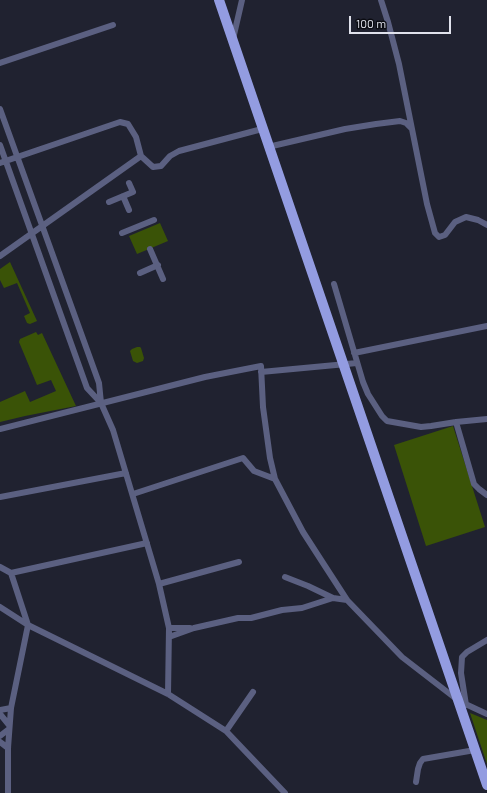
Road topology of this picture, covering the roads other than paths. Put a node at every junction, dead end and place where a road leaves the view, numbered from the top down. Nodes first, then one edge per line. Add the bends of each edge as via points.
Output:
1 (219, 0) edge
2 (242, 0) edge
3 (381, 0) edge
4 (113, 25) dead end
5 (232, 41) junction
6 (0, 64) edge
7 (0, 109) edge
8 (262, 129) junction
9 (412, 129) junction
10 (0, 145) edge
11 (268, 147) junction
12 (141, 156) junction
13 (17, 158) junction
14 (3, 162) edge
15 (129, 183) dead end
16 (124, 196) junction
17 (109, 202) dead end
18 (129, 210) dead end
19 (154, 220) dead end
20 (487, 225) edge
21 (42, 227) junction
22 (122, 233) dead end
23 (31, 234) junction
24 (150, 249) dead end
25 (0, 256) edge
26 (158, 265) junction
27 (140, 273) dead end
28 (163, 279) dead end
29 (334, 284) dead end
30 (487, 326) edge
31 (354, 353) junction
32 (357, 363) junction
33 (344, 364) junction
34 (261, 372) junction
35 (101, 403) junction
36 (487, 419) edge
37 (456, 422) junction
38 (0, 429) edge
39 (126, 473) junction
40 (275, 479) junction
41 (133, 494) junction
42 (487, 495) edge
43 (0, 497) edge
44 (147, 543) junction
45 (238, 562) dead end
46 (0, 566) edge
47 (11, 573) junction
48 (285, 577) dead end
49 (159, 584) junction
50 (333, 598) junction
51 (347, 600) junction
52 (0, 607) edge
53 (28, 625) junction
54 (169, 628) junction
55 (194, 628) junction
56 (169, 637) junction
57 (487, 640) edge
58 (253, 692) dead end
59 (168, 694) junction
60 (462, 703) junction
61 (11, 708) junction
62 (0, 710) edge
63 (0, 714) edge
64 (487, 714) edge
65 (9, 727) junction
66 (226, 731) junction
67 (0, 736) edge
68 (0, 742) edge
69 (8, 748) junction
70 (475, 750) junction
71 (416, 782) dead end
72 (487, 785) edge
73 (8, 793) edge
74 (285, 793) edge

1 - 5 main road
2 - 5 street
3 - 9 street via 399,64
4 - 6 street
5 - 8 main road
7 - 13 street
8 - 11 main road
8 - 12 street via 179,150 161,166 153,167
9 - 11 street via 400,121 345,129
9 - 20 street via 435,233 439,237 445,235 455,222 466,217
10 - 14 street
11 - 33 main road
12 - 13 street via 136,137 128,124 120,122
12 - 21 street
13 - 14 street
13 - 21 street
14 - 23 street
15 - 16 street via 132,192
16 - 17 street
16 - 18 street
19 - 22 street
21 - 23 street
21 - 35 street via 99,383
23 - 25 street
23 - 35 street via 87,388
24 - 26 street
26 - 27 street
26 - 28 street
29 - 31 street
30 - 31 street
31 - 32 street
32 - 33 street
32 - 37 street via 368,394 387,420 421,427
33 - 34 street
33 - 60 main road
34 - 35 street via 261,366
34 - 40 street via 263,407
35 - 38 street
35 - 39 street via 113,430
36 - 37 street
37 - 42 street via 474,484
39 - 41 street
39 - 43 street
40 - 41 street via 254,471 243,458
40 - 51 street via 303,532
41 - 44 street
44 - 47 street
44 - 49 street
45 - 49 street
46 - 47 street
47 - 53 street
48 - 50 street
49 - 54 street
50 - 51 street
50 - 55 street via 302,608
51 - 60 street via 402,657
52 - 53 street
53 - 59 street
53 - 61 street
54 - 55 street
54 - 56 street
55 - 56 street
56 - 59 street
57 - 60 street via 462,657
58 - 66 street
59 - 66 street
60 - 64 street
60 - 70 main road
61 - 62 street
61 - 65 street
63 - 65 street
65 - 67 street
65 - 69 street
66 - 74 street
68 - 69 street
69 - 73 street
70 - 71 street via 423,759
70 - 72 main road

